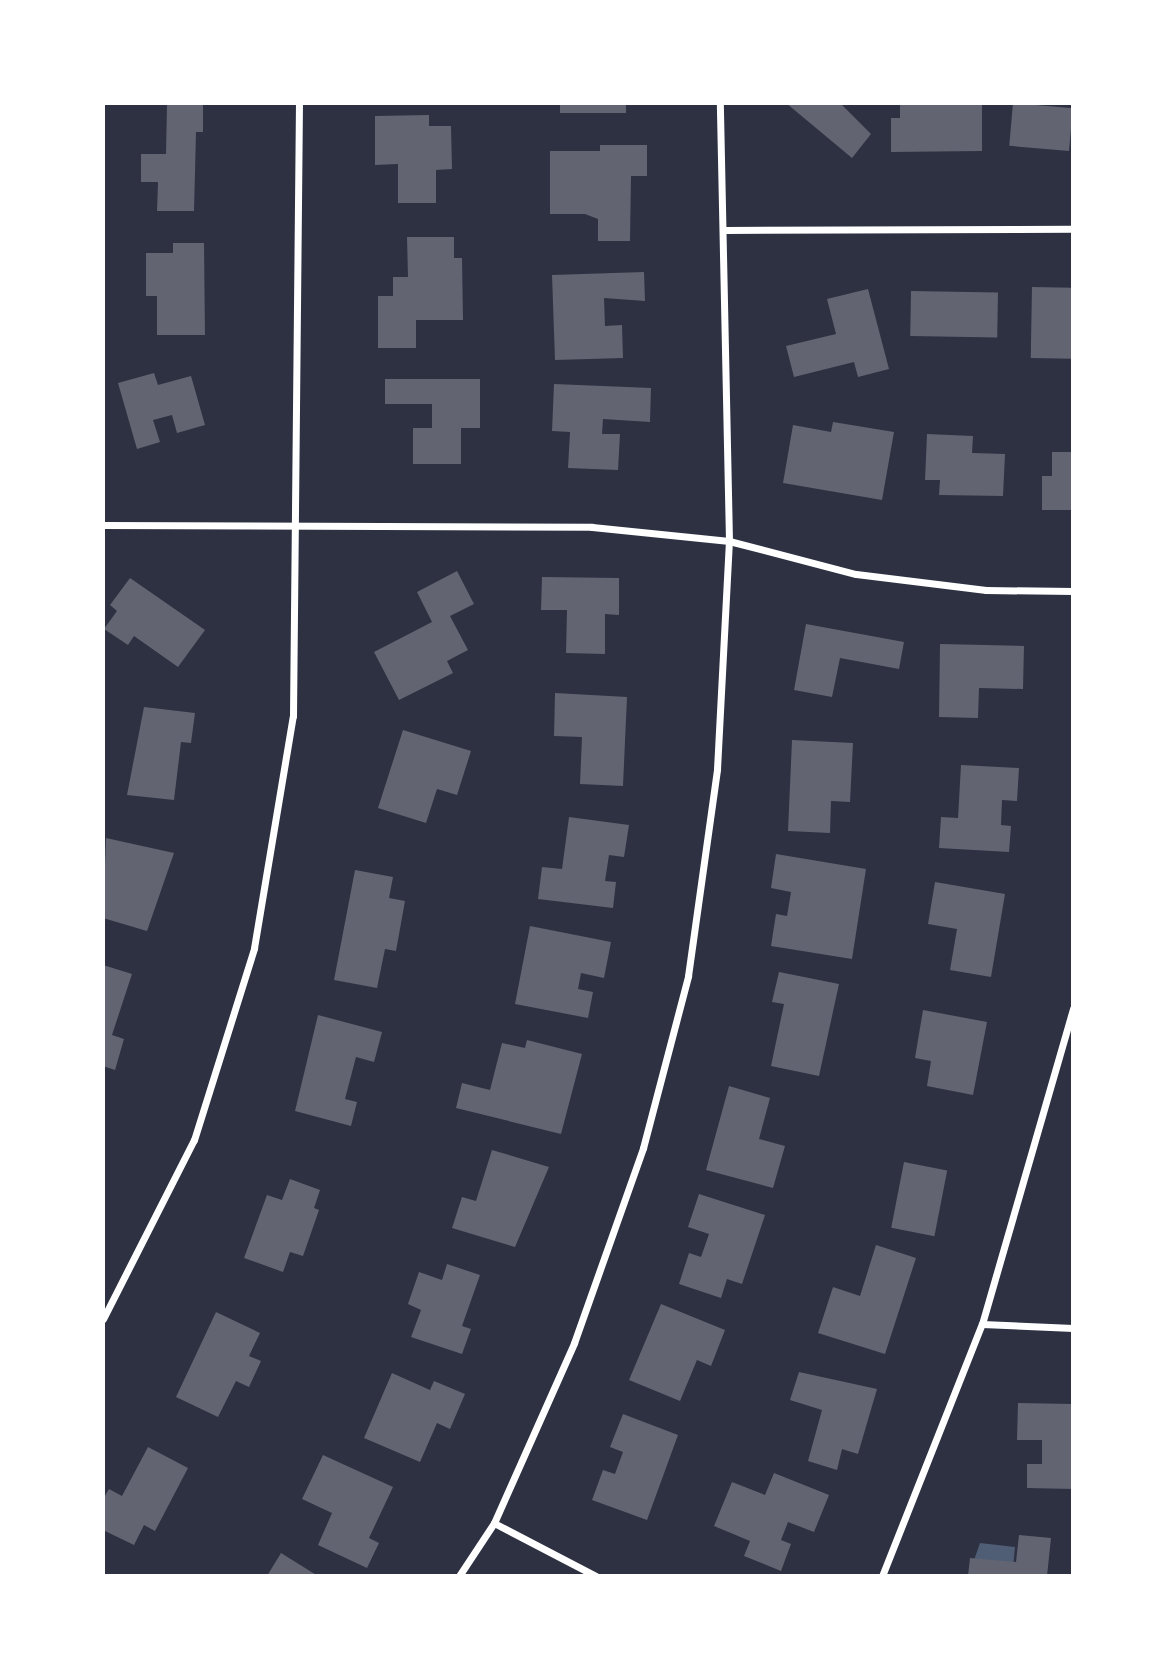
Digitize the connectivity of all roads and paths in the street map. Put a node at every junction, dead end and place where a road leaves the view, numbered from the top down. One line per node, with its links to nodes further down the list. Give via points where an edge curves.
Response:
1 (299, 103): 5 (street)
2 (720, 103): 4 (street)
3 (1073, 229): 4 (street)
4 (725, 230): 7 (street)
5 (298, 524): 6 (street); 7 (street, via 592,527); 10 (street, via 293,716 254,948 194,1140)
6 (103, 526)
7 (729, 541): 8 (street, via 856,574 986,590); 13 (street, via 717,769 688,976 643,1148 575,1343)
8 (1073, 591)
9 (1073, 1008): 11 (street)
10 (103, 1319)
11 (982, 1324): 12 (street); 16 (street)
12 (1073, 1328)
13 (494, 1522): 14 (street); 15 (street)
14 (459, 1576)
15 (597, 1576)
16 (882, 1576)

